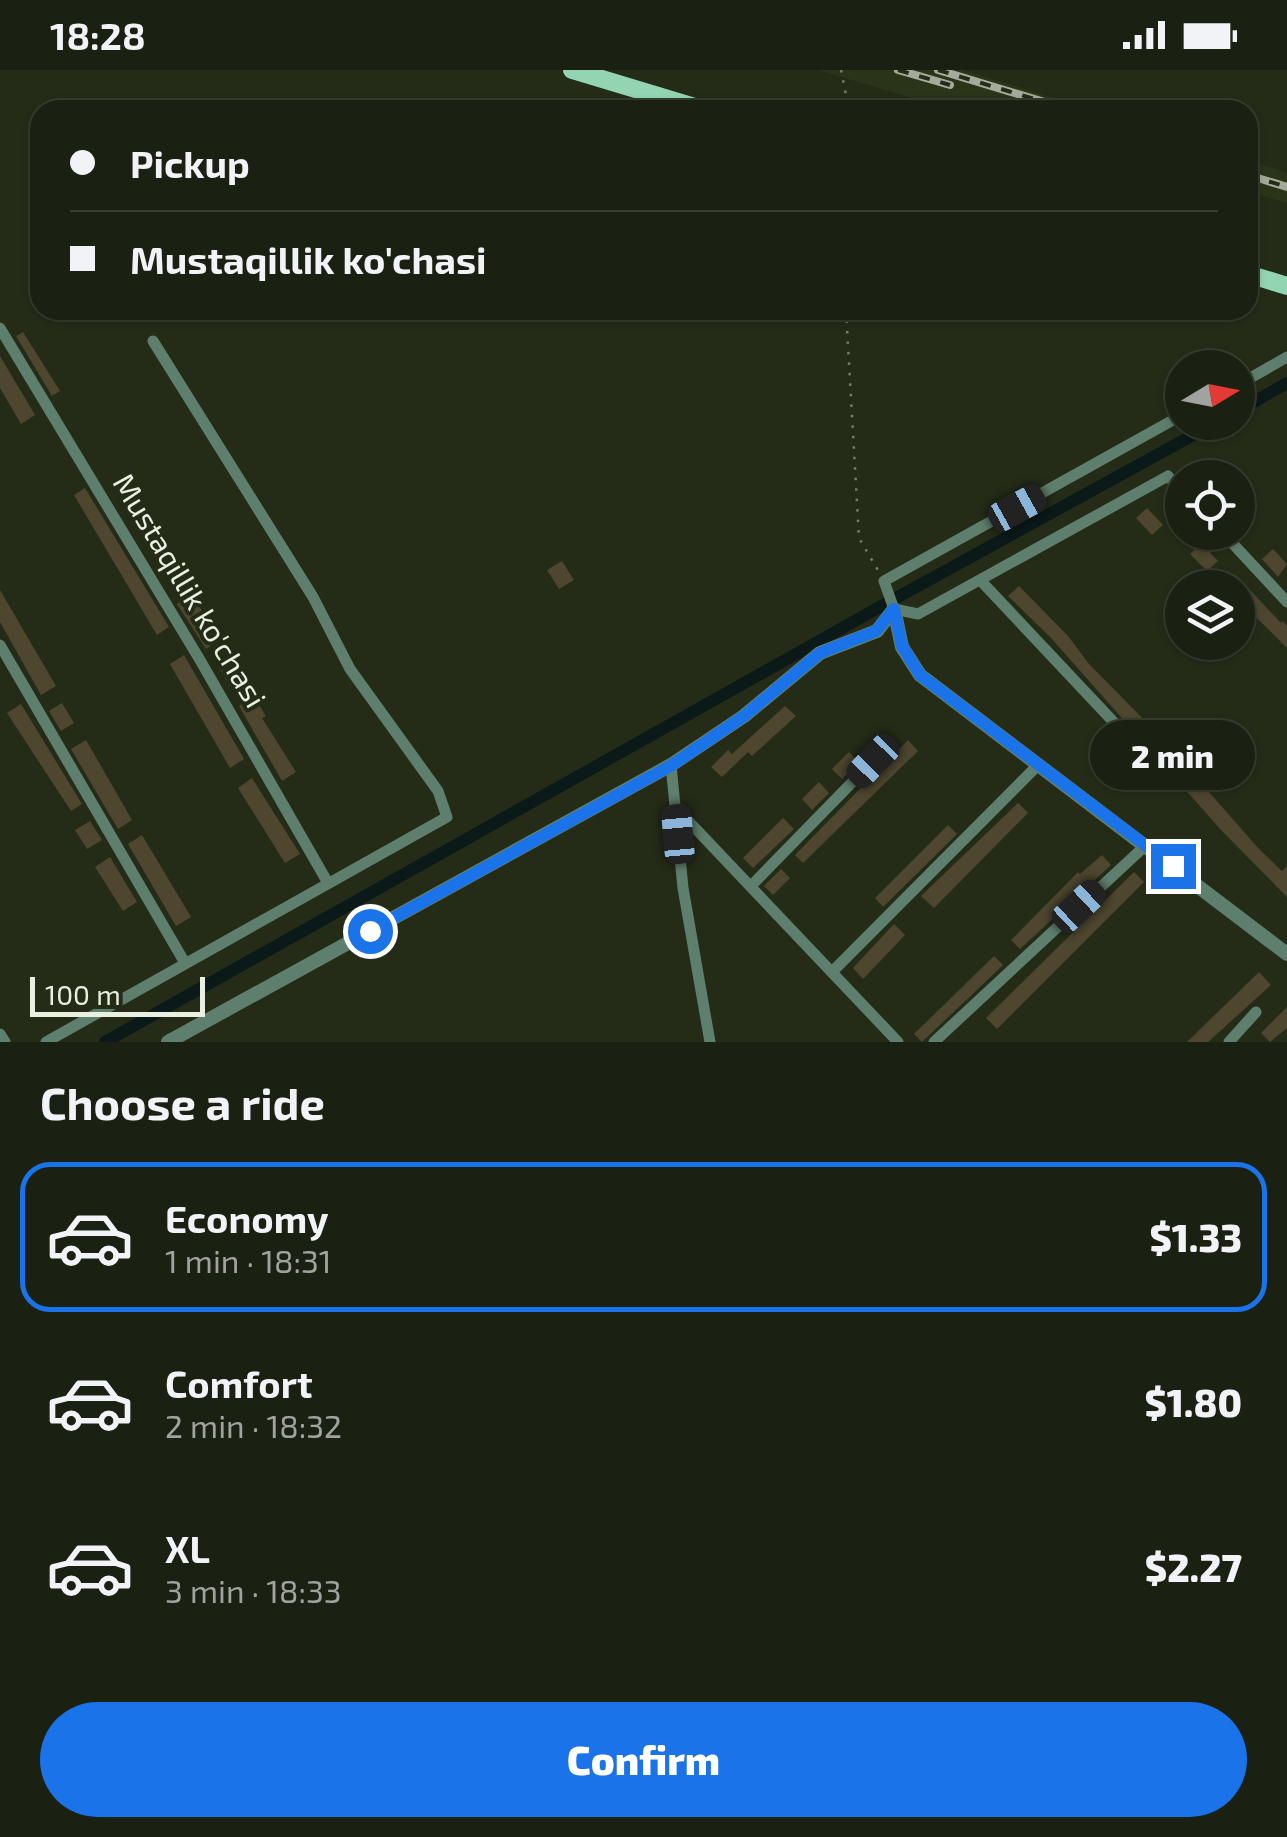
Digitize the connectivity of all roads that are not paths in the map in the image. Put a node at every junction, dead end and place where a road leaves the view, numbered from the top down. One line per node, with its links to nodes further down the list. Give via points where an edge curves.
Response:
1 (572, 70): 2 (main road)
2 (672, 100)
3 (1258, 277): 4 (main road)
4 (1287, 286)
5 (0, 328): 22 (street, Mustaqillik ko'chasi)
6 (153, 341): 22 (street, via 313,597 350,669 438,791 447,818)
7 (1287, 357): 8 (street)
8 (1255, 375)
9 (1165, 425): 14 (street, via 884,581)
10 (1165, 478): 12 (street)
11 (1239, 550): 13 (street)
12 (981, 581): 14 (street, via 918,614); 16 (street)
13 (1287, 602)
14 (894, 609): 18 (street, via 902,646 920,675); 19 (street, via 876,631 820,653)
15 (0, 645): 25 (street)
16 (1139, 749)
17 (873, 761): 23 (street)
18 (1038, 764): 21 (street); 26 (street)
19 (672, 765): 20 (street); 31 (street)
20 (676, 807): 23 (street); 32 (street)
21 (1146, 845): 24 (street); 34 (street)
22 (328, 884): 25 (street)
23 (751, 886): 26 (street)
24 (1287, 954)
25 (185, 963): 30 (street)
26 (832, 972): 33 (street)
27 (1256, 1012): 35 (street)
28 (0, 1034): 29 (street)
29 (5, 1042)
30 (46, 1042)
31 (168, 1042)
32 (710, 1042)
33 (898, 1042)
34 (934, 1042)
35 (1229, 1042)

